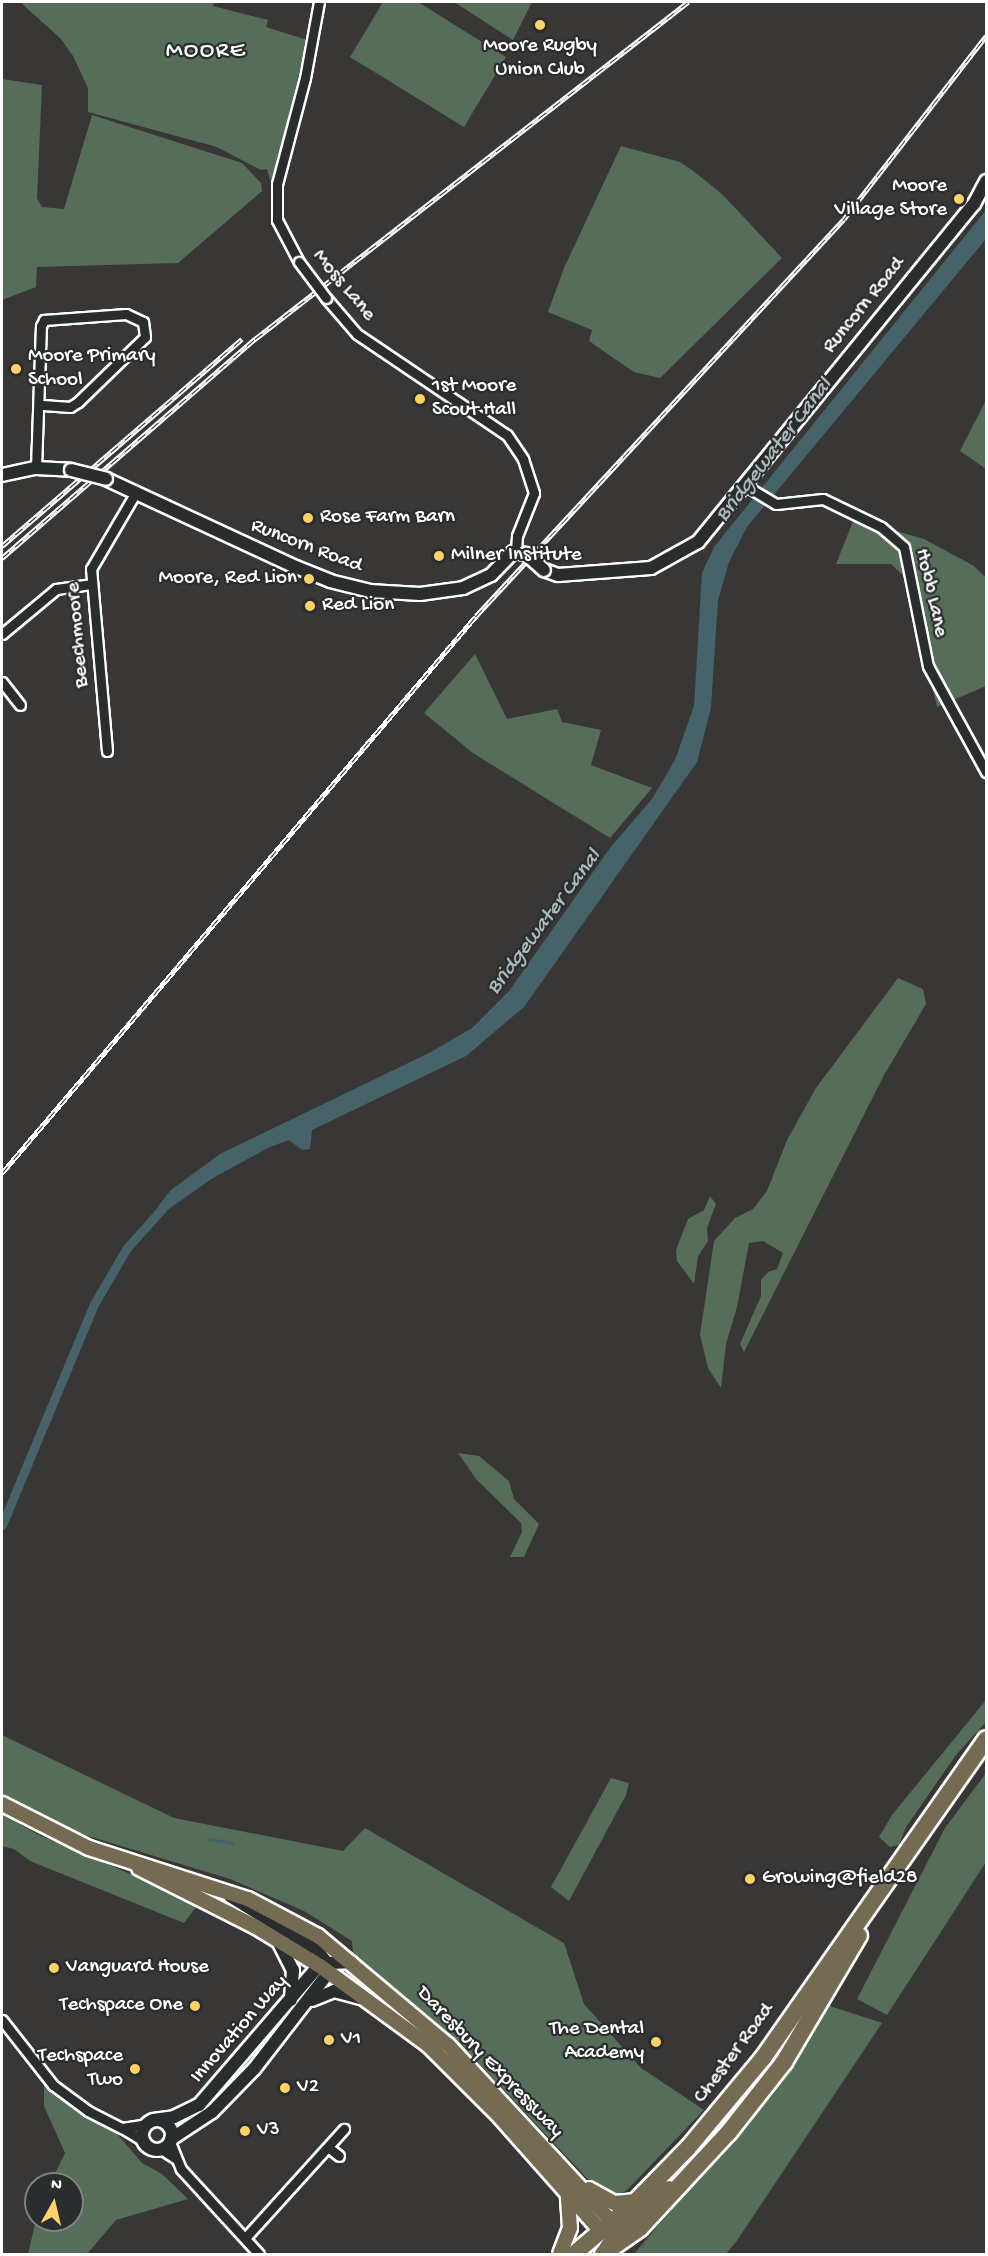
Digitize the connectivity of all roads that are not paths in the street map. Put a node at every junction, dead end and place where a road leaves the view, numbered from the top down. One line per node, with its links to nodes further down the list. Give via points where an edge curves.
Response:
1 (319, 2): 8 (street, Moss Lane, bridge, via 305,78 277,184 277,220 299,262 357,334 507,435 523,459 534,493 517,536)
2 (987, 181): 6 (street, Runcorn Road, via 974,204)
3 (39, 405): 3 (street, via 44,320 126,314 143,322 145,337 78,402 70,407); 4 (street)
4 (36, 468): 5 (street, Runcorn Road); 7 (street, Runcorn Road, bridge, via 71,470)
5 (2, 475)
6 (748, 487): 8 (street, Runcorn Road, bridge, via 698,542 651,568 558,575); 14 (street, Hobb Lane, via 768,501 784,504 823,498 881,527 904,547 928,666)
7 (136, 492): 8 (street, Runcorn Road, via 305,571 370,591 420,594 463,588 491,575); 9 (street, Beechmoore, via 98,554 91,569)
8 (521, 553)
9 (91, 584): 10 (street, via 56,589); 13 (street, Beechmoore)
10 (2, 634)
11 (2, 682): 12 (street)
12 (20, 705)
13 (107, 751)
14 (987, 772)
15 (987, 1739): 17 (highway, Chester Road)
16 (2, 1804): 18 (main road, Daresbury Expressway, via 89,1848)
17 (903, 1855): 34 (highway, Chester Road, via 784,2062 729,2132); 37 (highway, Chester Road, via 763,2058 703,2132)
18 (128, 1861): 19 (main road, Daresbury Expressway); 20 (main road, Daresbury Expressway)
19 (216, 1886): 21 (main road, Daresbury Expressway, via 296,1924); 22 (street, via 318,1951)
20 (277, 1940): 22 (main road, Daresbury Expressway); 24 (street, via 291,1960)
21 (351, 1962): 22 (street); 35 (main road, Daresbury Expressway, via 448,2044)
22 (325, 1967): 23 (main road, Daresbury Expressway); 24 (street, Innovation Way); 25 (street, Innovation Way)
23 (367, 2000): 25 (street, via 334,1991); 36 (main road, Daresbury Expressway, via 452,2068)
24 (290, 2001): 27 (street, Innovation Way, via 199,2105 174,2117)
25 (308, 2004): 31 (street, Innovation Way, via 212,2112)
26 (2, 2020): 28 (street, via 53,2085 88,2111)
27 (150, 2122): 28 (street); 30 (street); 31 (street, via 166,2123)
28 (122, 2127): 30 (street)
29 (344, 2129): 32 (street)
30 (144, 2141): 31 (street, via 151,2148)
31 (167, 2143): 39 (street, via 201,2193)
32 (328, 2147): 33 (street); 39 (street)
33 (339, 2156)
34 (685, 2176): 38 (main road, via 622,2230); 43 (highway, Chester Road, via 670,2198 640,2228)
35 (572, 2179): 37 (main road, via 609,2202); 38 (main road, Daresbury Expressway)
36 (568, 2196): 38 (main road, Daresbury Expressway); 41 (main road, via 570,2228)
37 (636, 2201): 38 (highway, Chester Road)
38 (609, 2229): 42 (highway, Chester Road); 43 (main road)
39 (246, 2237): 40 (street)
40 (259, 2254)
41 (560, 2254)
42 (573, 2254)
43 (603, 2254)

